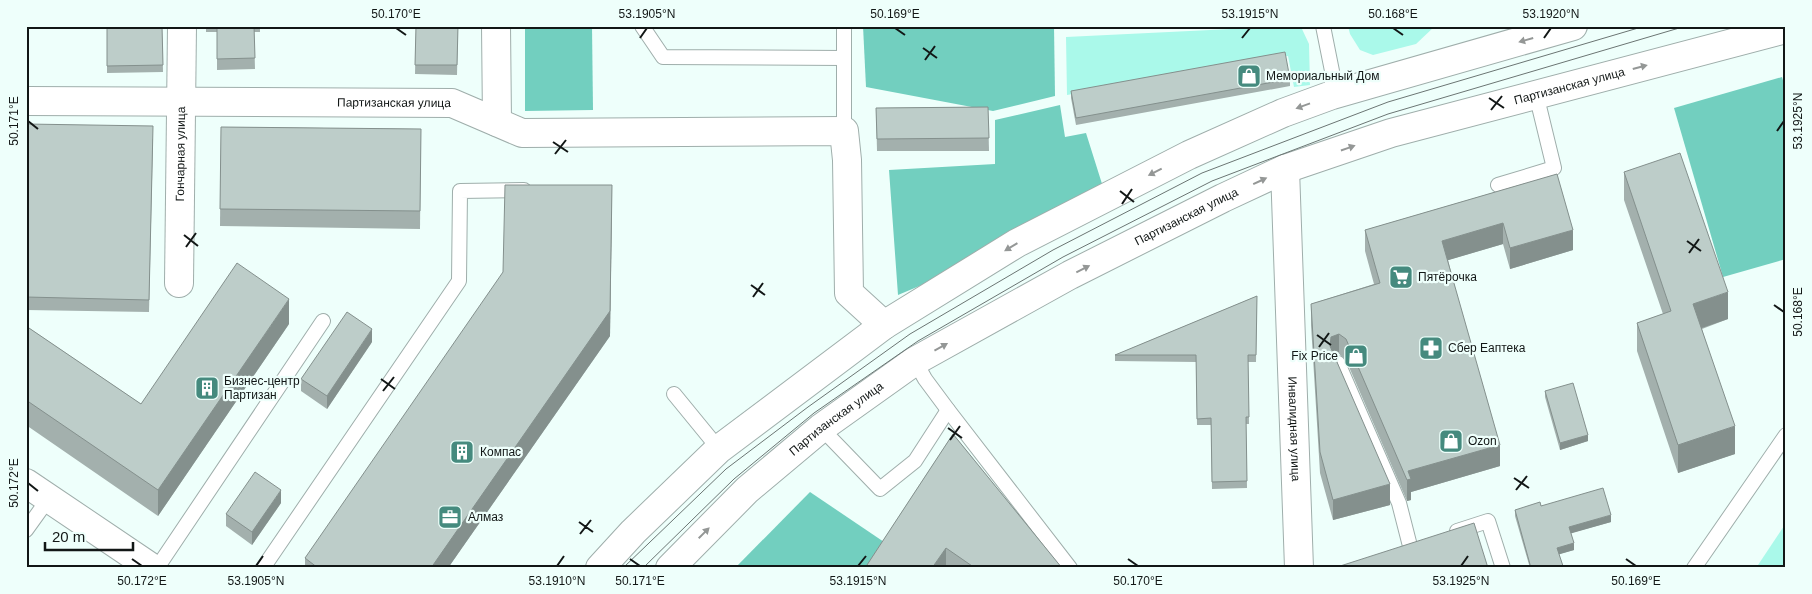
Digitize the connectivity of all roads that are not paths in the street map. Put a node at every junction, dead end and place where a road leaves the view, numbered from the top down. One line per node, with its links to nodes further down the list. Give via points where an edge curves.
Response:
1 (182, 26): 12 (street, Гончарная улица)
2 (496, 26): 13 (street)
3 (642, 26): 8 (lane, via 663,58)
4 (844, 26): 8 (lane)
5 (1323, 26): 10 (lane, via 1332,71)
6 (1573, 26): 10 (street, one-way to 10)
7 (1786, 29): 9 (street, Партизанская улица, one-way to 7)
8 (844, 58): 14 (lane)
9 (1536, 94): 15 (street, Партизанская улица, one-way to 9, via 1391,133); 16 (lane, via 1554,168)
10 (1332, 95): 20 (street, one-way to 20, via 1188,155 1017,243)
11 (26, 101): 12 (street, Партизанская улица)
12 (183, 102): 13 (street, Партизанская улица, via 452,103); 18 (street, Гончарная улица)
13 (497, 122): 14 (street, Партизанская улица, via 522,133)
14 (844, 131): 20 (street, via 849,293)
15 (1286, 169): 21 (street, Партизанская улица, one-way to 15, via 1070,275); 39 (street, Инвалидная улица)
16 (1498, 185)
17 (536, 190): 35 (lane, via 460,191 459,281)
18 (179, 283)
19 (323, 321): 34 (lane)
20 (884, 325): 27 (street)
21 (915, 361): 24 (lane); 25 (street, Партизанская улица)
22 (1338, 363): 32 (lane, via 1398,503)
23 (674, 394): 27 (lane)
24 (948, 410): 25 (lane, via 915,461 880,489); 38 (lane)
25 (821, 428): 37 (street, Партизанская улица, one-way to 25, via 747,490)
26 (1786, 435): 41 (lane)
27 (719, 449): 36 (street, via 632,532)
28 (26, 483): 29 (street)
29 (49, 498): 30 (lane); 33 (street)
30 (26, 530)
31 (1445, 535): 40 (lane, via 1488,521)
32 (1410, 546)
33 (152, 568)
34 (157, 568)
35 (263, 568)
36 (600, 568)
37 (670, 568)
38 (1070, 568)
39 (1299, 568)
40 (1503, 568)
41 (1694, 568)

